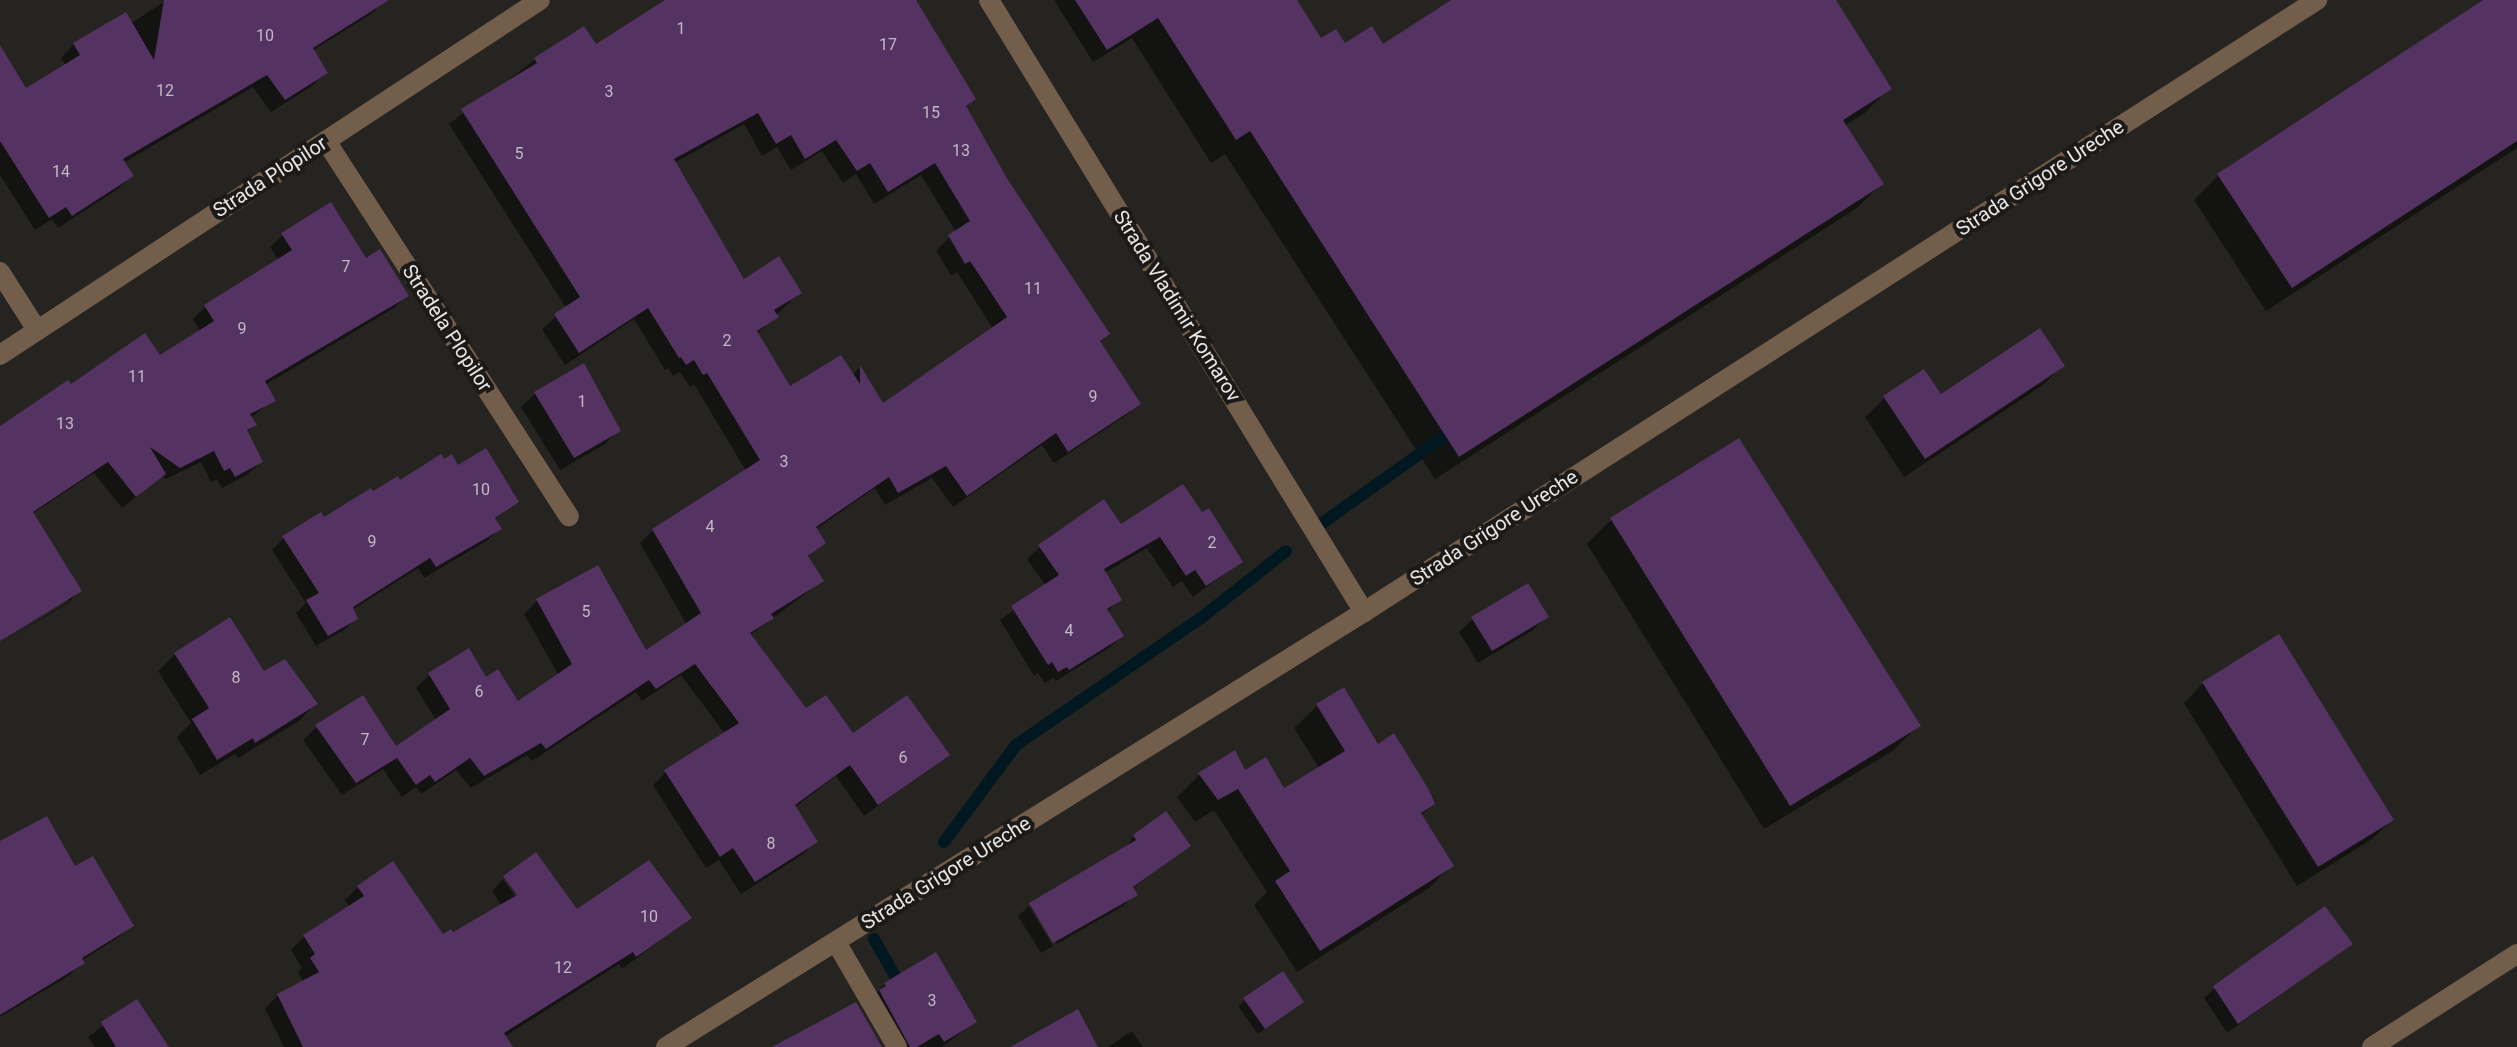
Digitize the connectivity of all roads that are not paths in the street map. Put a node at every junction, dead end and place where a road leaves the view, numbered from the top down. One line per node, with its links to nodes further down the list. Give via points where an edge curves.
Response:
1 (540, 0): 4 (street, Strada Plopilor)
2 (989, 0): 9 (street, Strada Vladimir Komarov)
3 (2317, 0): 9 (street, Strada Grigore Ureche)
4 (326, 141): 6 (street, Strada Plopilor); 8 (street, Stradela Plopilor)
5 (0, 272): 6 (street)
6 (37, 330): 7 (street, Strada Plopilor)
7 (0, 355)
8 (569, 516)
9 (1364, 612): 10 (street, Strada Grigore Ureche)
10 (836, 942): 12 (street, Strada Grigore Ureche); 13 (street)
11 (2517, 954): 14 (street)
12 (666, 1047)
13 (897, 1047)
14 (2372, 1047)

